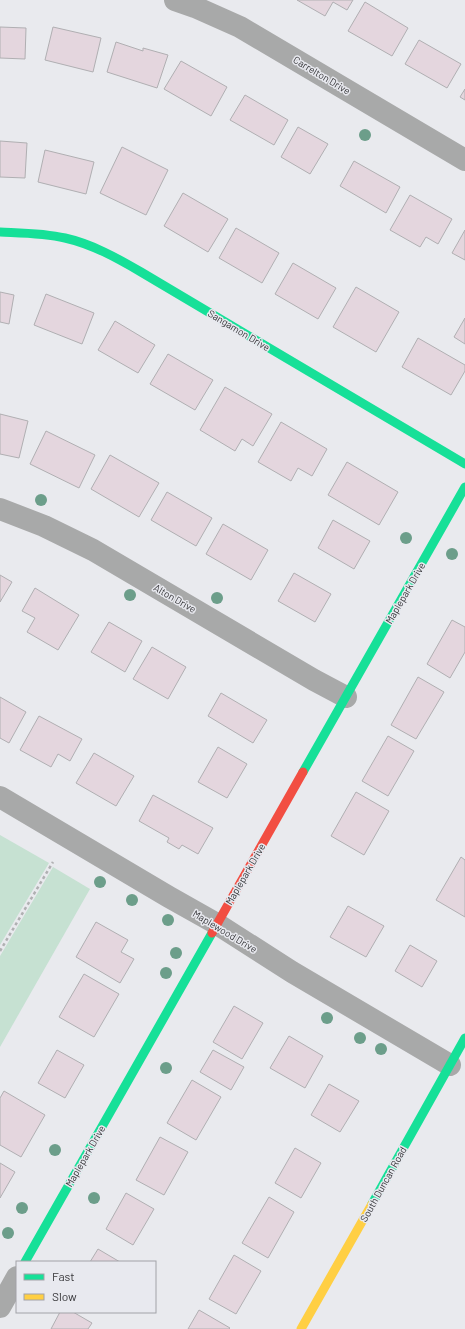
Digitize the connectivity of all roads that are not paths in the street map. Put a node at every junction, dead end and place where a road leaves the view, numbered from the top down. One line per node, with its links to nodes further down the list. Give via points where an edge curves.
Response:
1 (175, 0): 2 (street, Carrelton Drive, via 240,27)
2 (465, 160)
3 (0, 232): 4 (street, Sangamon Drive, via 46,235 74,240 101,250)
4 (465, 464)
5 (465, 487): 7 (street, Maplepark Drive)
6 (0, 509): 7 (street, Alton Drive, via 44,526 93,550)
7 (346, 697): 9 (street, Maplepark Drive)
8 (0, 798): 9 (street, Maplewood Drive)
9 (217, 924): 11 (street, Maplewood Drive, via 292,972); 12 (street, Maplepark Drive)
10 (465, 1038): 11 (street, South Duncan Road)
11 (450, 1065): 15 (street, South Duncan Road)
12 (26, 1261)
13 (16, 1279): 14 (street)
14 (0, 1307)
15 (301, 1329)

